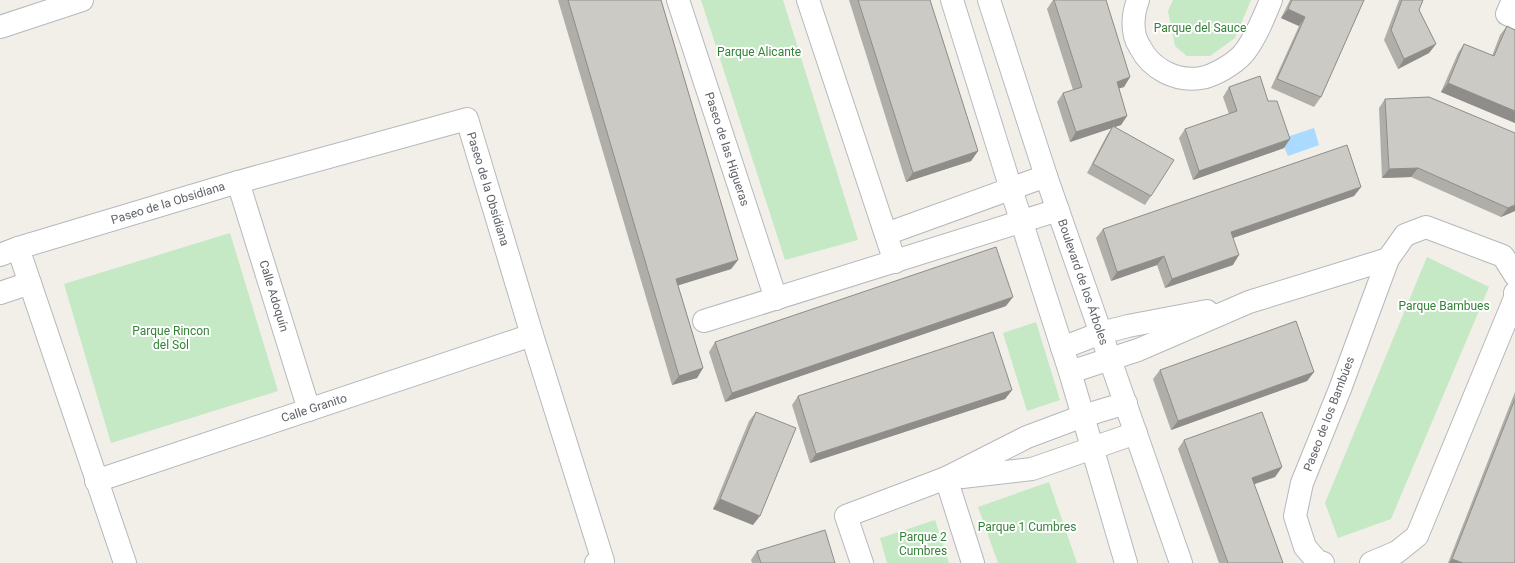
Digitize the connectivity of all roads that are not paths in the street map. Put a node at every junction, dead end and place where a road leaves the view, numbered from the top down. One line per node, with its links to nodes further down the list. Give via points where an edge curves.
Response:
1 (82, 0): 10 (street)
2 (678, 0): 24 (street, Paseo de las Higueras)
3 (808, 0): 16 (street)
4 (952, 0): 13 (street)
5 (989, 0): 11 (street, Boulevard de los Árboles)
6 (1138, 0): 7 (street, via 1134,12 1135,37 1145,57 1161,71 1178,78 1201,78 1224,69 1243,54)
7 (1271, 0)
8 (1513, 0): 9 (street, via 1507,14)
9 (1515, 18)
10 (0, 27)
11 (1046, 176): 13 (street); 14 (street, Boulevard de los Árboles)
12 (238, 182): 17 (street, Paseo de la Obsidiana); 28 (street, Paseo de la Obsidiana, via 467,119); 33 (street, Calle Adoquín)
13 (1011, 189): 15 (street); 16 (street)
14 (1058, 210): 15 (street); 27 (street, Boulevard de los Árboles)
15 (1021, 222): 19 (street); 29 (street)
16 (886, 234): 19 (street)
17 (9, 252): 21 (street, Paseo de la Obsidiana)
18 (1388, 259): 20 (street, Paseo de los Bambúes, via 1406,235 1426,227 1503,256); 25 (street); 45 (street, Paseo de los Bambúes, via 1301,490 1295,516 1305,547 1317,561)
19 (895, 262): 24 (street)
20 (1515, 275)
21 (30, 283): 22 (street); 38 (street, Paseo de la Obsidiana)
22 (0, 293)
23 (1515, 293): 46 (street, via 1417,536 1397,552)
24 (776, 299): 26 (street)
25 (1249, 302): 27 (street, via 1128,326); 30 (street, via 1138,350)
26 (704, 321)
27 (1101, 334): 29 (street); 30 (street, Boulevard de los Árboles)
28 (532, 335): 33 (street, Calle Granito); 40 (street, Paseo de la Obsidiana, via 603,561)
29 (1062, 348): 31 (street)
30 (1110, 359): 31 (street); 32 (street, Boulevard de los Árboles)
31 (1070, 372): 34 (street)
32 (1126, 403): 34 (street); 35 (street, Boulevard de los Árboles)
33 (309, 410): 38 (street, Calle Granito)
34 (1083, 416): 36 (street); 37 (street, via 1027,437)
35 (1136, 433): 36 (street); 44 (street, Boulevard de los Árboles)
36 (1093, 448): 37 (street, via 1032,469); 43 (street)
37 (946, 478): 41 (street, via 846,516); 42 (street)
38 (96, 481): 39 (street, Paseo de la Obsidiana)
39 (125, 563)
40 (596, 563)
41 (862, 563)
42 (973, 563)
43 (1126, 563)
44 (1181, 563)
45 (1323, 563)
46 (1371, 563)

